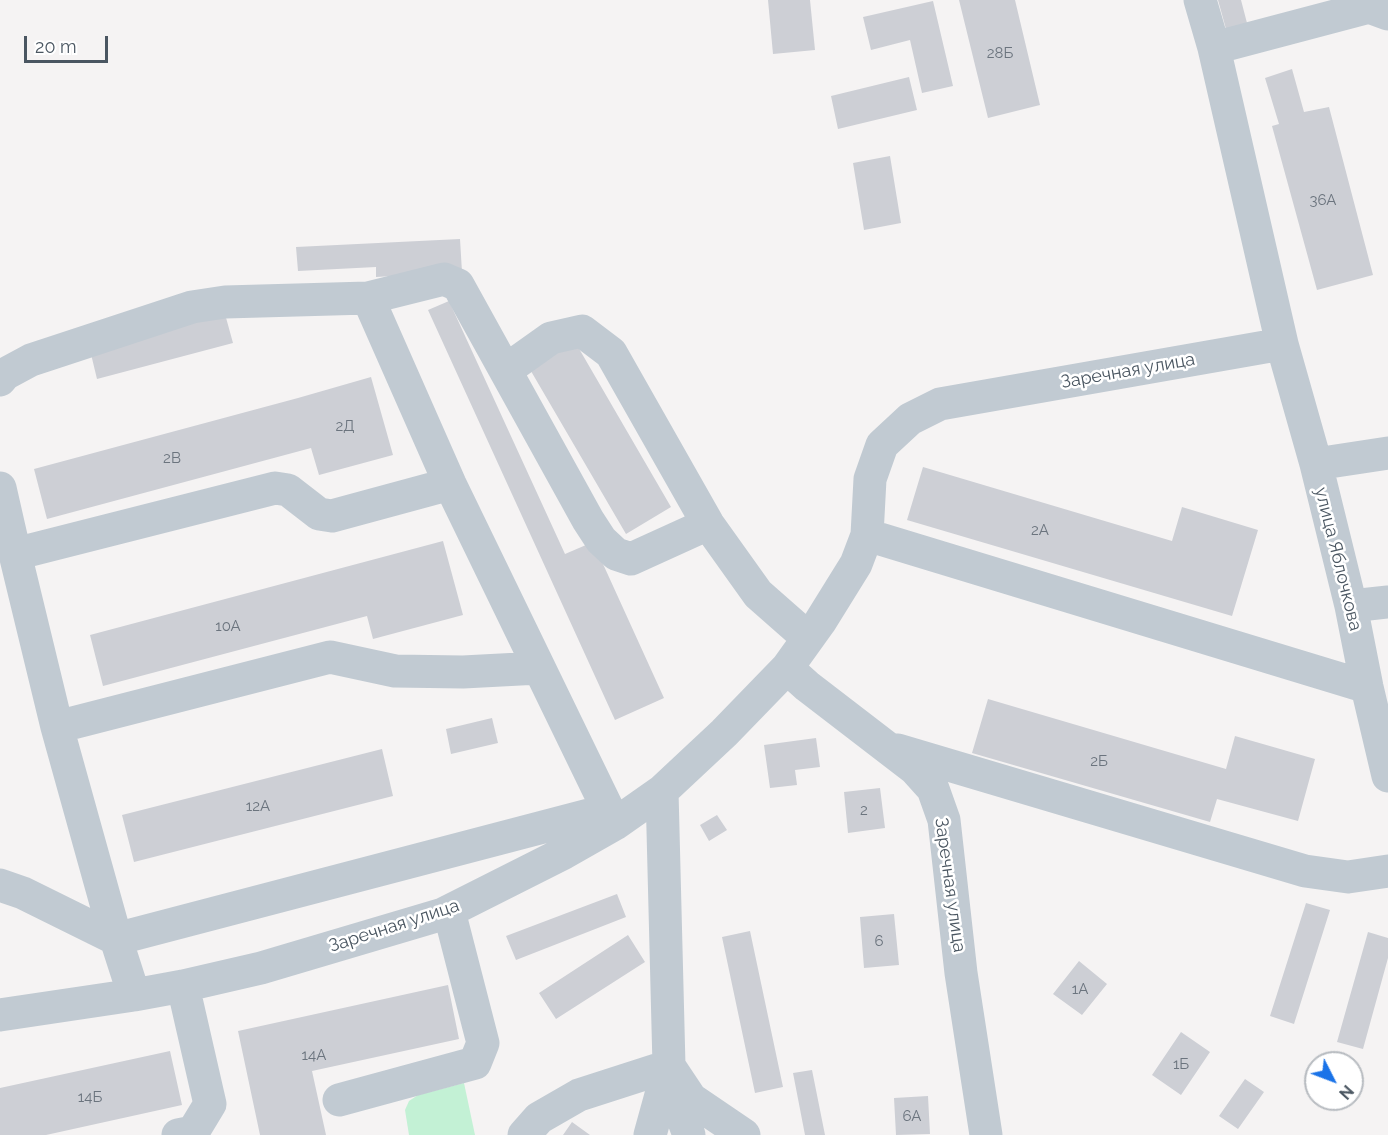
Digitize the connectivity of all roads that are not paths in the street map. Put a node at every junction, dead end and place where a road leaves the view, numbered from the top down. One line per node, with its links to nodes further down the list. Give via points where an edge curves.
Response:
1 (1200, 0): 3 (street)
2 (1388, 14): 3 (street, via 1370,7)
3 (1214, 48): 5 (street)
4 (368, 298): 6 (street, via 444,279 458,285); 7 (street, via 225,302 192,307 31,360); 10 (street)
5 (1282, 344): 9 (street, улица Яблочкова); 13 (street, Заречная улица, via 940,405 910,419 882,444 870,479)
6 (506, 370): 12 (street, via 588,520 616,554 631,559); 12 (street, via 551,338 582,331 612,353)
7 (0, 380)
8 (1388, 453): 9 (street)
9 (1316, 464): 16 (street, улица Яблочкова)
10 (450, 484): 14 (street, via 332,516 319,514 288,490 275,488); 18 (street)
11 (0, 488): 14 (street)
12 (708, 524): 17 (street, via 758,594)
13 (867, 535): 17 (street, Заречная улица, via 856,564); 20 (street)
14 (15, 554): 21 (street)
15 (1388, 602): 16 (street)
16 (1351, 606): 20 (street, улица Яблочкова)
17 (808, 638): 19 (street, Заречная улица)
18 (539, 668): 21 (street, via 395,671 330,657); 25 (street)
19 (787, 668): 22 (street, Заречная улица); 24 (street, Заречная улица)
20 (1367, 687): 23 (street, улица Яблочкова)
21 (57, 727): 29 (street)
22 (888, 747): 26 (street, via 1305,871 1348,878); 40 (street, Заречная улица, via 933,789 944,820 961,973)
23 (1388, 776)
24 (662, 792): 25 (street, Заречная улица); 33 (street)
25 (611, 817): 28 (street, Заречная улица, via 564,853); 29 (street)
26 (1388, 871)
27 (0, 884): 29 (street)
28 (448, 911): 30 (street, Заречная улица, via 261,968); 34 (street, via 483,1043 475,1063)
29 (116, 939): 31 (street)
30 (183, 986): 31 (street, Заречная улица); 35 (street, via 210,1104 193,1132)
31 (134, 995): 32 (street, Заречная улица)
32 (0, 1015)
33 (669, 1066): 36 (street, via 579,1095 539,1118); 37 (street); 38 (street); 39 (street, via 691,1099)
34 (339, 1100)
35 (178, 1135)
36 (524, 1135)
37 (650, 1135)
38 (689, 1135)
39 (744, 1135)
40 (986, 1135)

